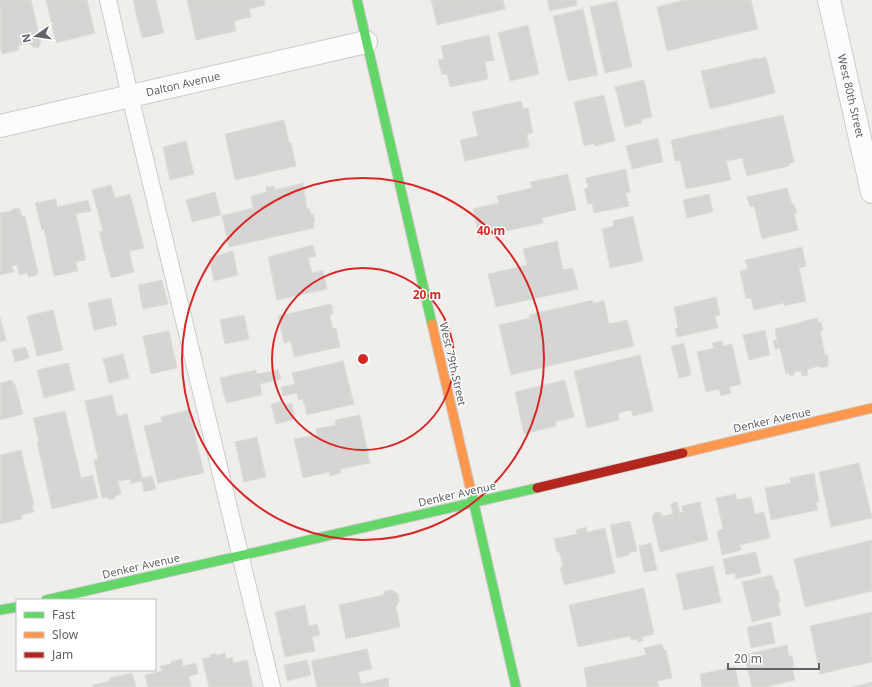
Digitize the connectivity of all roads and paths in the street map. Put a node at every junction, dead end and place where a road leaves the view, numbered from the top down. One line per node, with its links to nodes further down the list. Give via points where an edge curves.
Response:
1 (108, 0): 5 (lane)
2 (356, 0): 4 (street, West 79th Street)
3 (829, 0): 7 (street, West 80th Street)
4 (366, 42): 5 (street, Dalton Avenue); 9 (street, West 79th Street)
5 (130, 96): 6 (street, Dalton Avenue); 10 (lane)
6 (0, 126)
7 (872, 192)
8 (872, 408): 9 (street, Denker Avenue)
9 (473, 503): 10 (street, Denker Avenue); 15 (street, West 79th Street)
10 (242, 556): 11 (street, Denker Avenue); 14 (lane)
11 (50, 599)
12 (16, 606): 13 (street)
13 (0, 610)
14 (272, 687)
15 (516, 687)

